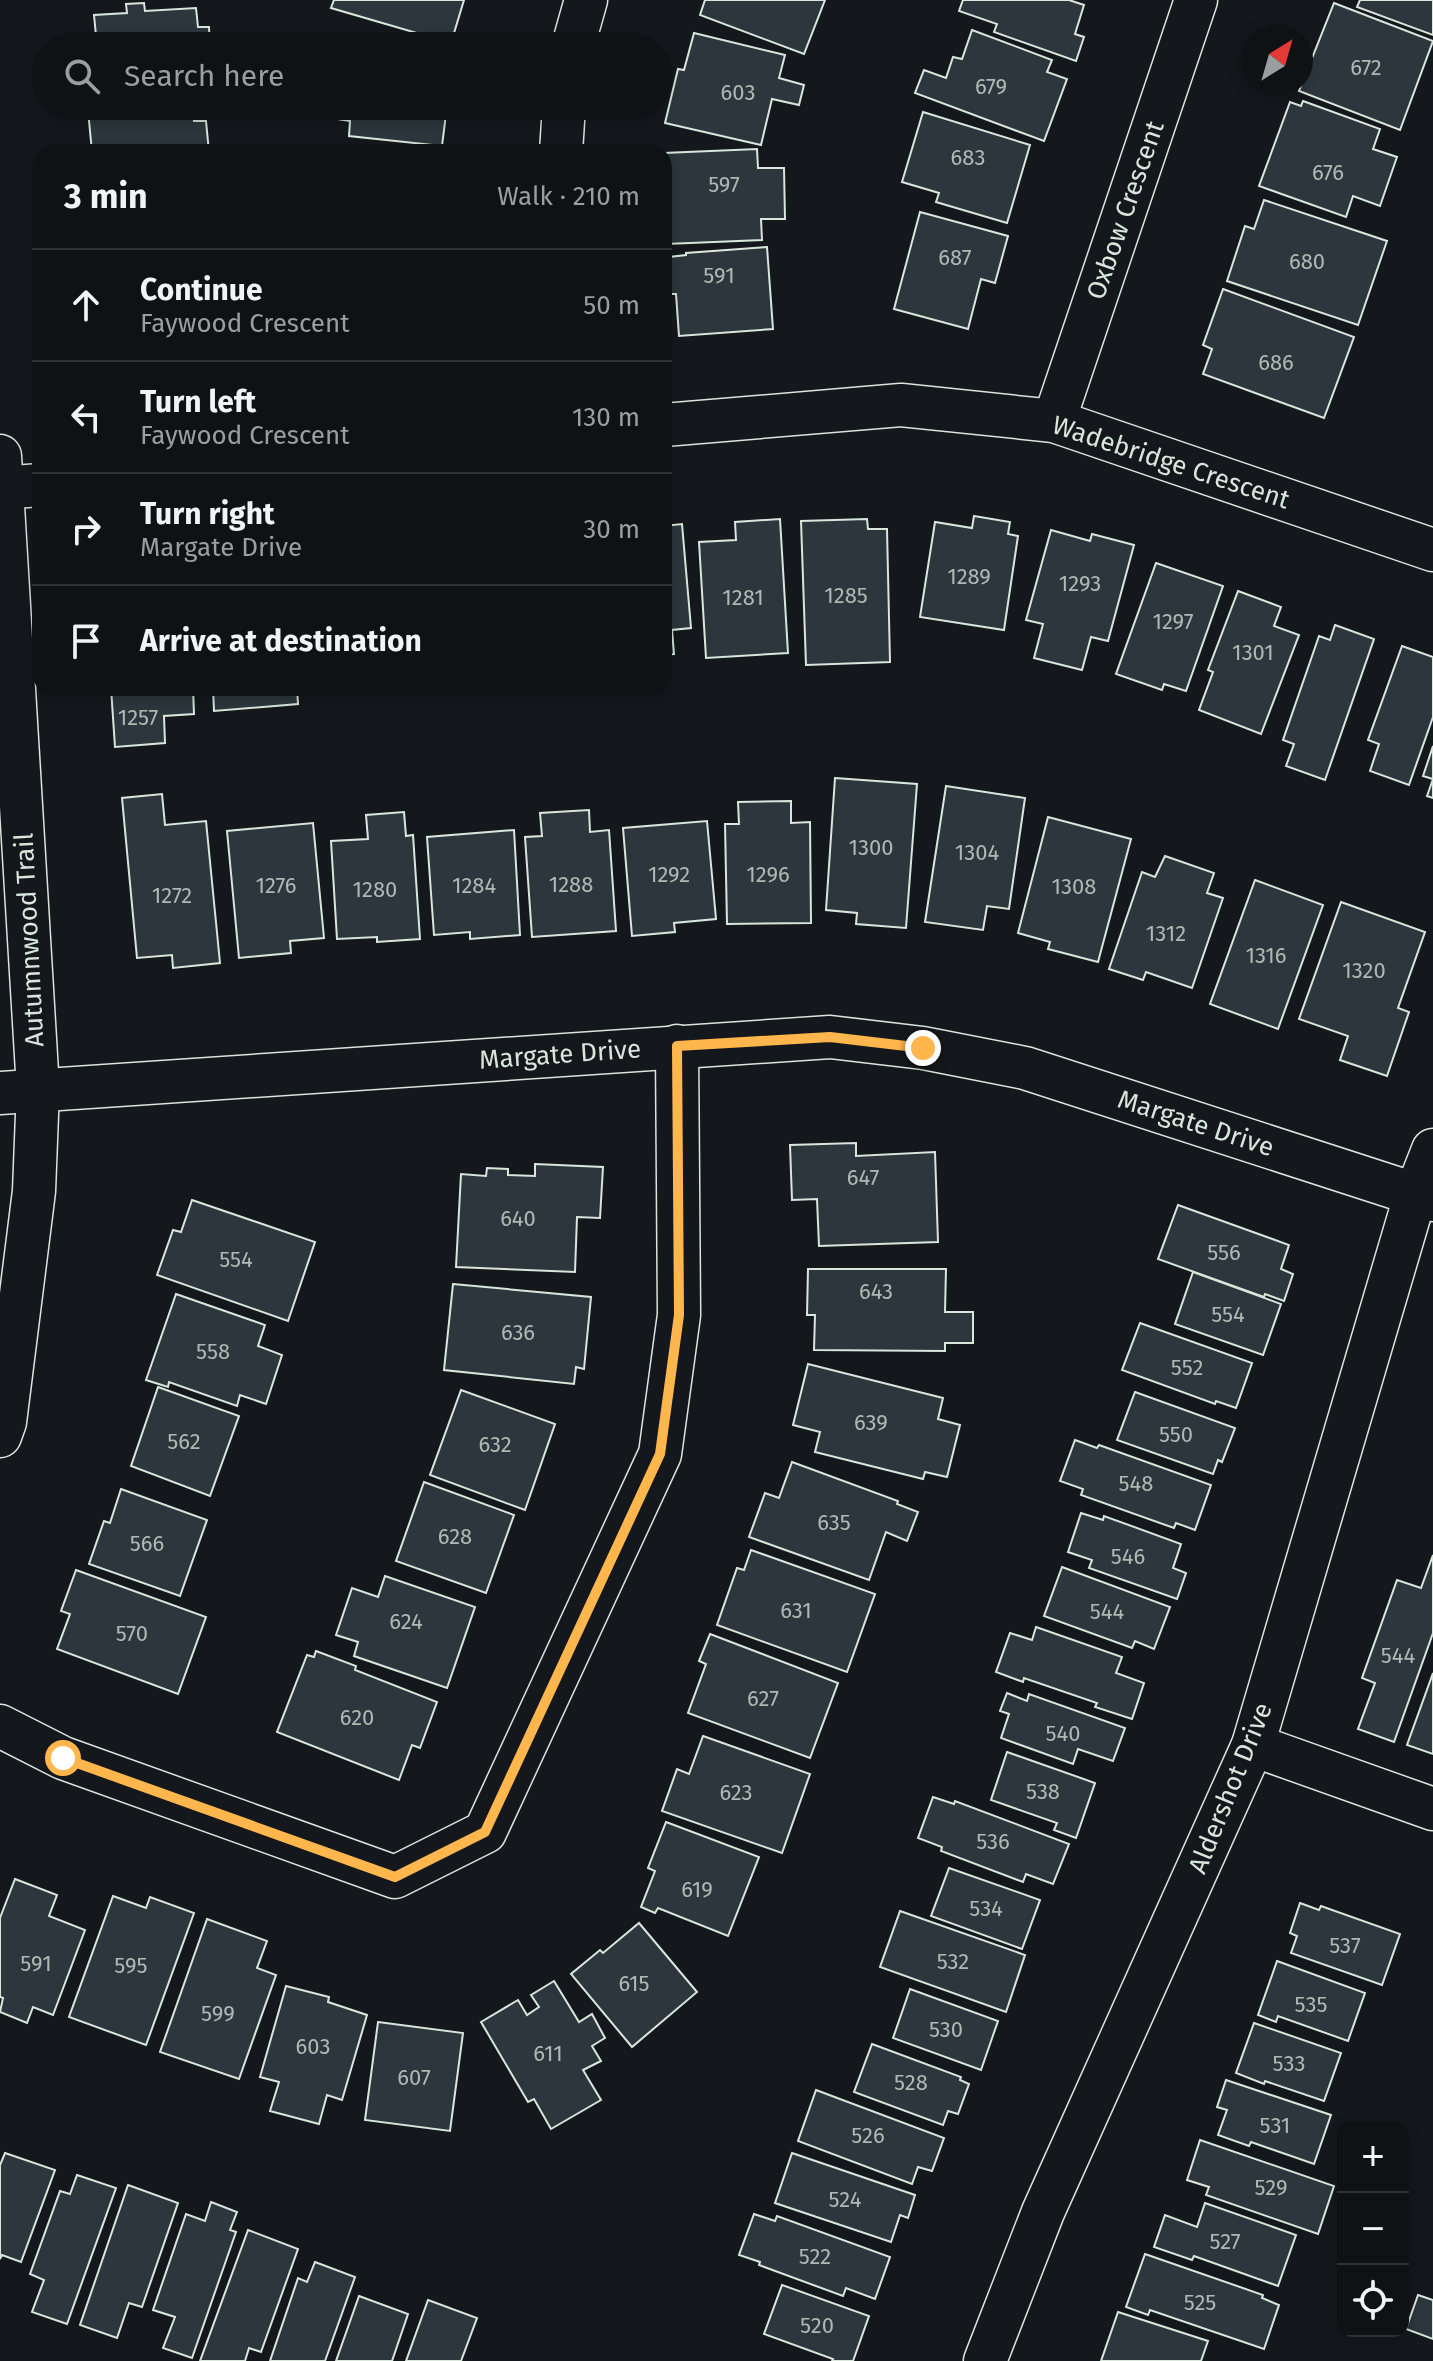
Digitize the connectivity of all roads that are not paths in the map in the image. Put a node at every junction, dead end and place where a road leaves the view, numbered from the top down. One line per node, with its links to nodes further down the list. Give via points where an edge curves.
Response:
1 (586, 0): 3 (street)
2 (1196, 0): 6 (street, Oxbow Crescent)
3 (577, 32)
4 (563, 120): 5 (street)
5 (562, 144)
6 (1054, 421): 7 (street, Wadebridge Crescent, via 901,405); 9 (street, Wadebridge Crescent)
7 (672, 424)
8 (11, 479): 11 (street, Autumnwood Trail)
9 (1433, 550)
10 (677, 1046): 11 (street, Margate Drive); 13 (street, Margate Drive, via 830,1037 1025,1068); 15 (street, via 679,1315 660,1454 485,1832 395,1877 63,1758)
11 (19, 1091): 14 (street, Autumnwood Trail, via 34,1191)
12 (1433, 1150): 13 (street, Aldershot Drive)
13 (1425, 1196): 16 (street, Aldershot Drive)
14 (0, 1436)
15 (0, 1726)
16 (1253, 1745): 17 (street); 18 (street, Aldershot Drive, via 1043,2212)
17 (1433, 1809)
18 (985, 2361)

